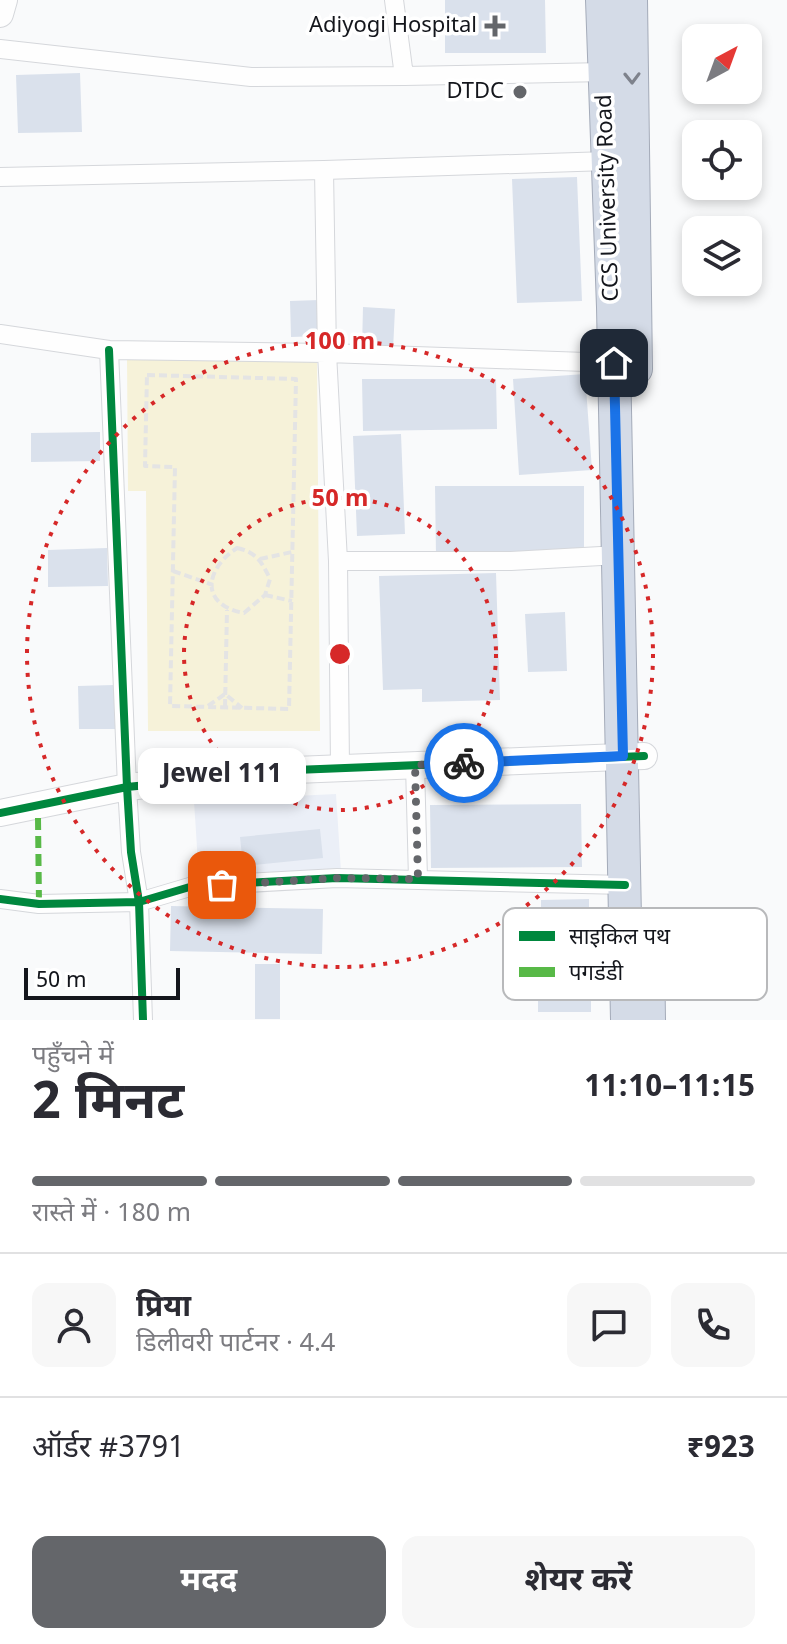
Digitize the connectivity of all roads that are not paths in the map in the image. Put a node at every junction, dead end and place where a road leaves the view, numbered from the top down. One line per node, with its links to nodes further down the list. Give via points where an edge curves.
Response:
1 (4, 0): 5 (street)
2 (394, 0): 8 (street)
3 (602, 0): 7 (highway, CCS University Road)
4 (631, 0): 18 (highway, CCS University Road, one-way to 18)
5 (0, 14)
6 (0, 49): 8 (street, via 251,77)
7 (605, 72): 8 (street); 9 (highway, CCS University Road)
8 (404, 76)
9 (608, 161): 10 (street); 15 (highway, CCS University Road)
10 (324, 170): 11 (street); 14 (street)
11 (0, 177)
12 (0, 334): 13 (street)
13 (109, 350): 14 (street); 21 (street)
14 (327, 353): 15 (street); 17 (street)
15 (614, 363): 16 (highway, CCS University Road)
16 (619, 555): 17 (street); 18 (highway, CCS University Road)
17 (338, 561): 20 (street)
18 (634, 756): 19 (street); 24 (highway, CCS University Road); 28 (highway, CCS University Road)
19 (415, 765): 20 (street); 23 (street)
20 (340, 768): 21 (street)
21 (127, 787): 22 (street); 26 (street)
22 (0, 813)
23 (418, 879): 24 (street); 26 (street, via 193,886)
24 (625, 885): 27 (highway, CCS University Road)
25 (0, 899): 26 (street, via 39,904)
26 (139, 902): 31 (street)
27 (625, 908)
28 (643, 908)
29 (627, 1000): 32 (highway, CCS University Road)
30 (648, 1000): 33 (highway, CCS University Road)
31 (143, 1020)
32 (627, 1020)
33 (649, 1020)

